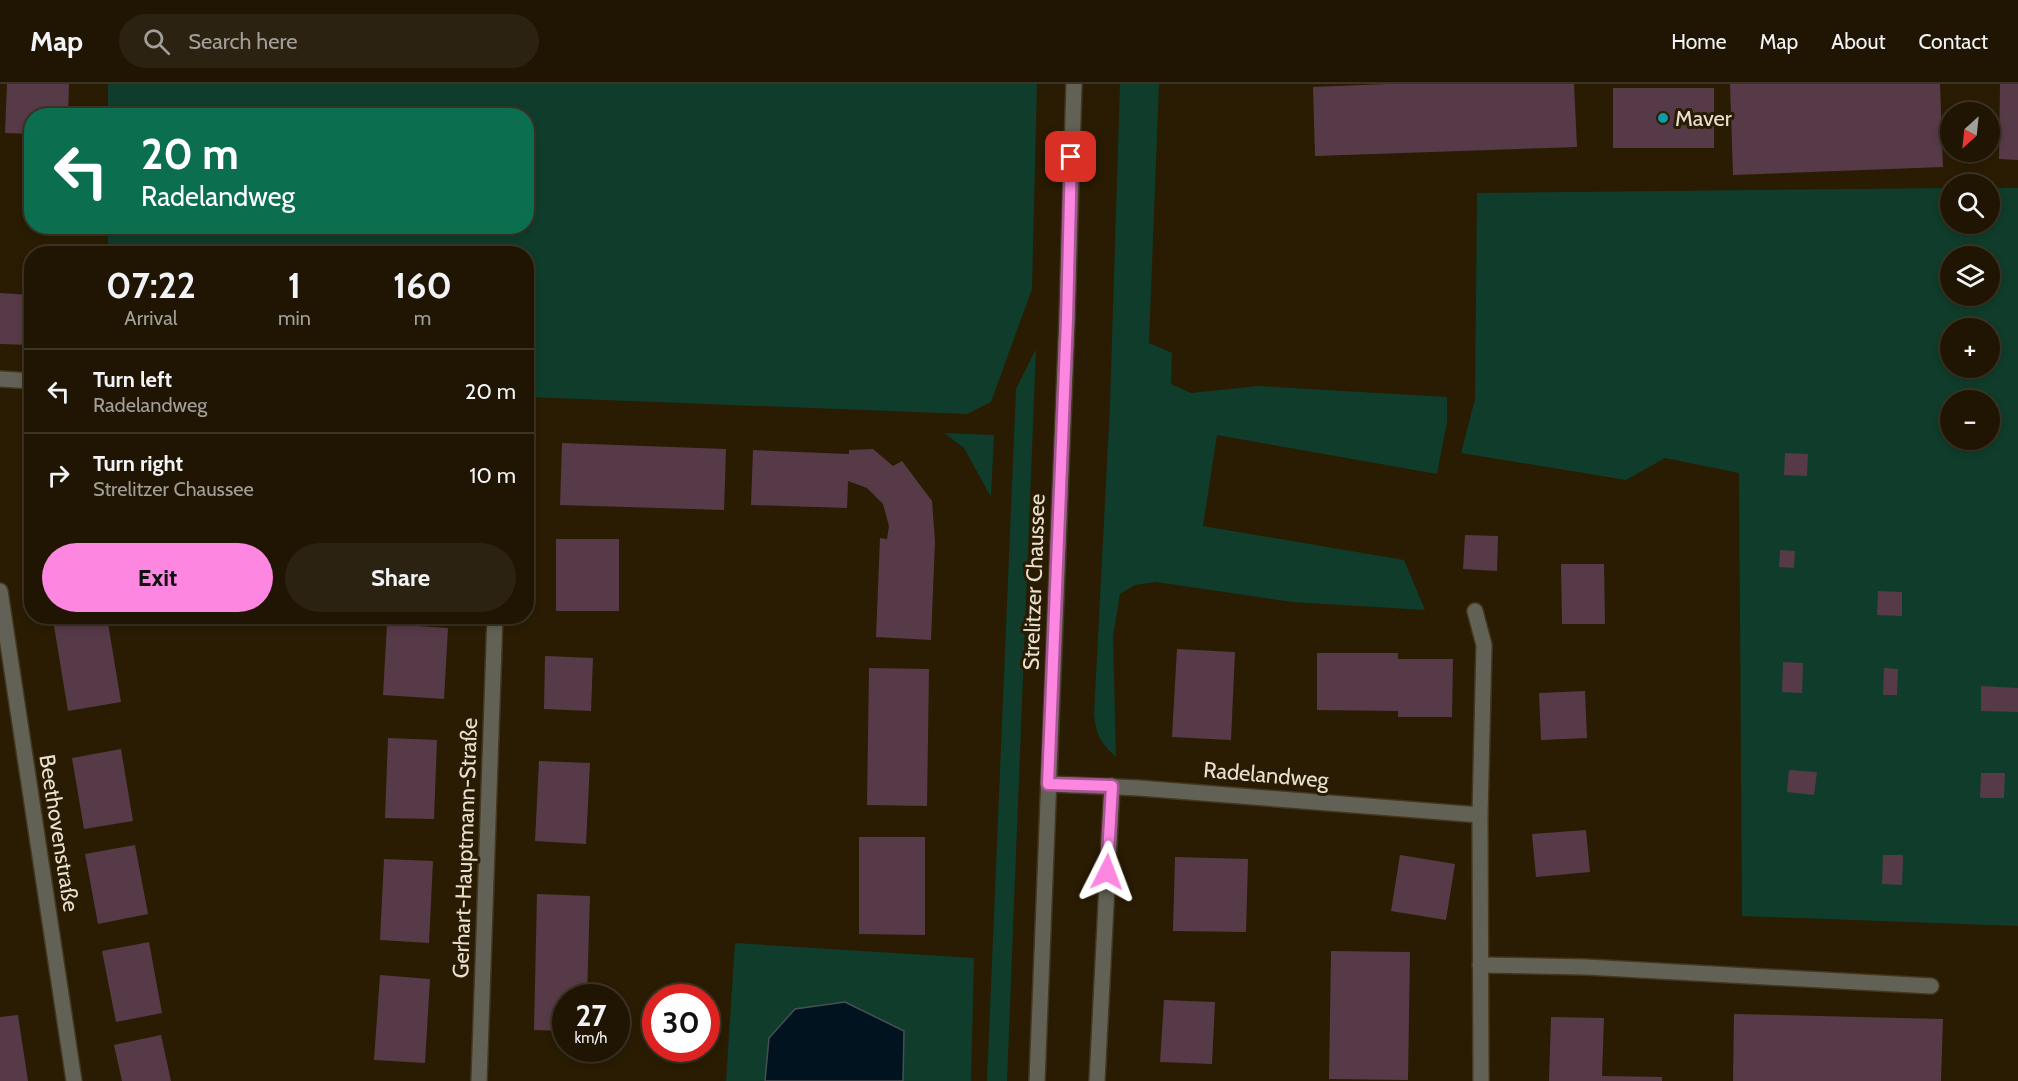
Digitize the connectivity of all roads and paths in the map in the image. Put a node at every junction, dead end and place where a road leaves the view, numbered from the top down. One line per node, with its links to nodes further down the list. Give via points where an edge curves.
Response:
1 (1074, 84): 7 (street, Strelitzer Chaussee)
2 (0, 380): 3 (street)
3 (24, 381)
4 (0, 591): 12 (street, Beethovenstraße)
5 (1474, 611): 9 (street, via 1484,645)
6 (495, 624): 13 (street, Gerhart-Hauptmann-Straße)
7 (1048, 784): 8 (street, Radelandweg); 14 (street, Strelitzer Chaussee)
8 (1112, 786): 9 (street, Radelandweg); 15 (street)
9 (1480, 815): 10 (street)
10 (1480, 965): 11 (street); 16 (street)
11 (1931, 986)
12 (74, 1081)
13 (479, 1081)
14 (1037, 1081)
15 (1096, 1081)
16 (1481, 1081)

